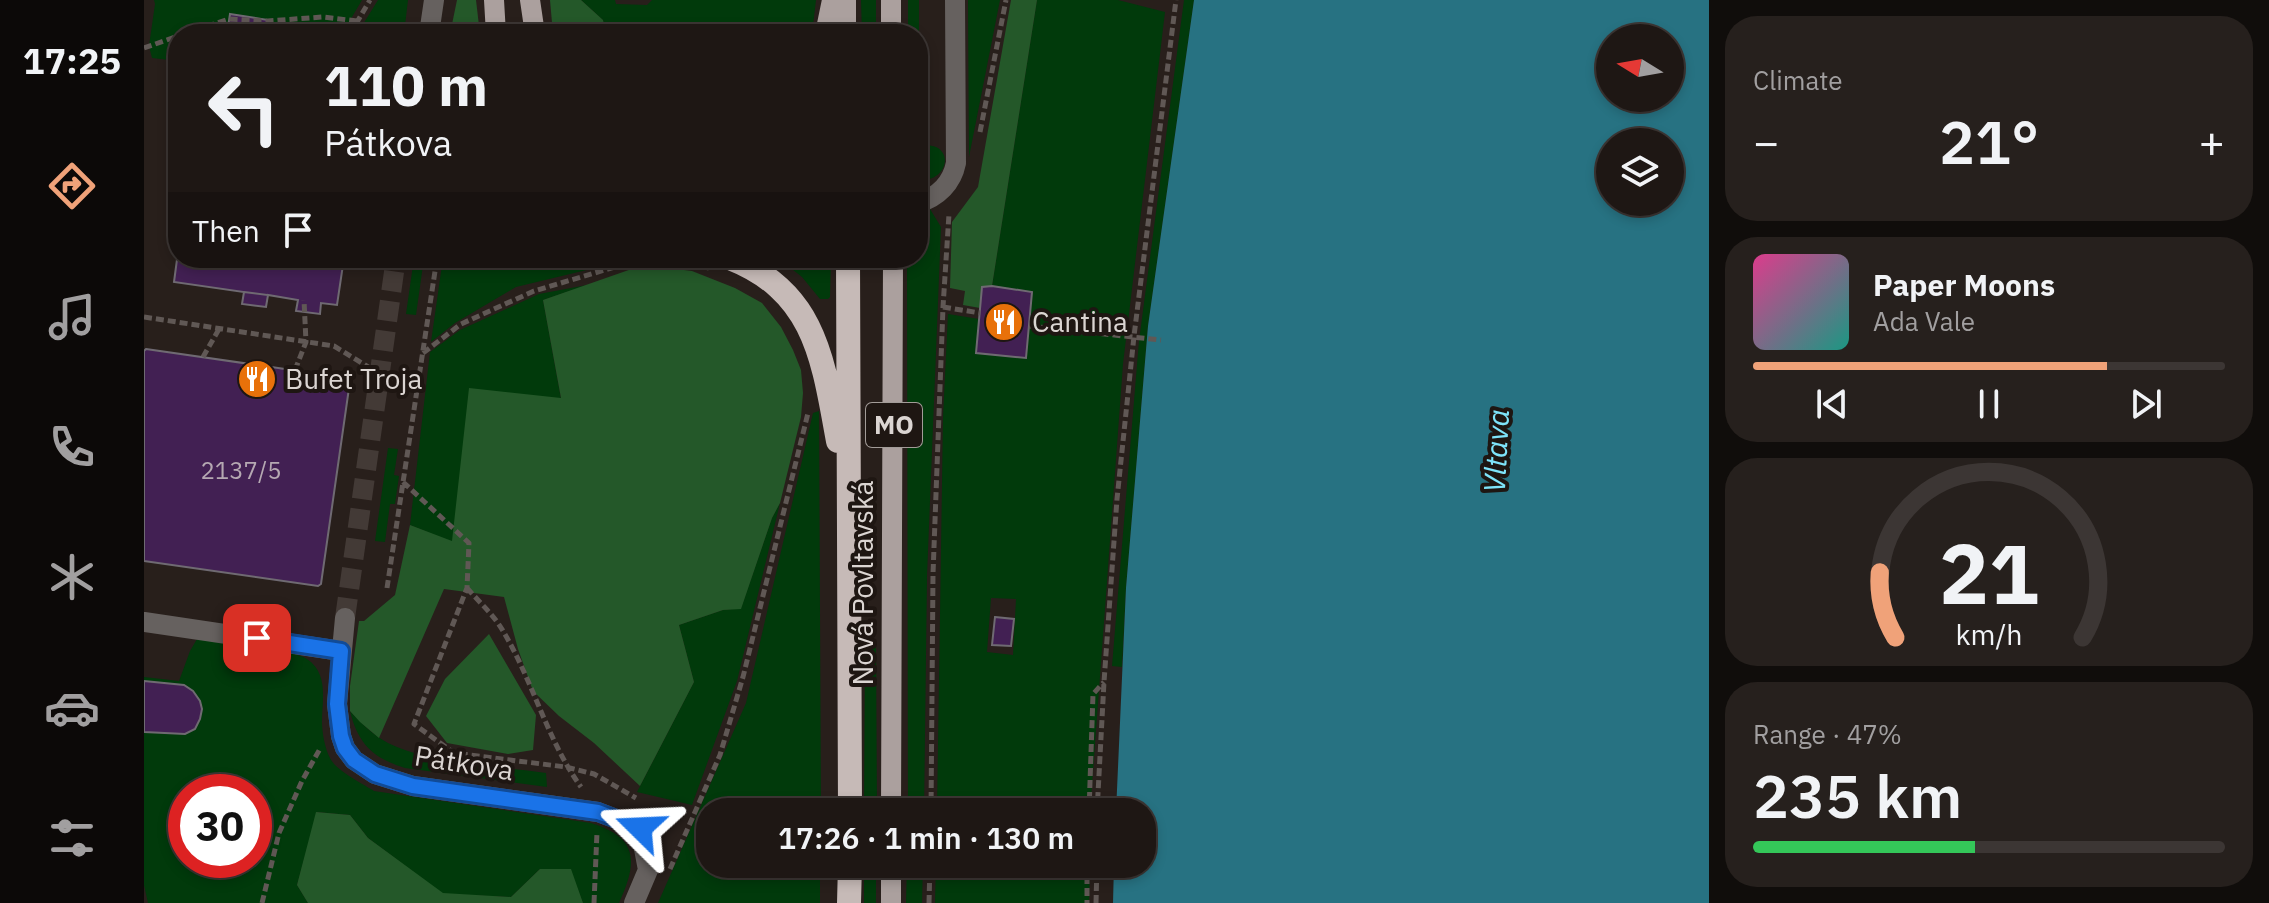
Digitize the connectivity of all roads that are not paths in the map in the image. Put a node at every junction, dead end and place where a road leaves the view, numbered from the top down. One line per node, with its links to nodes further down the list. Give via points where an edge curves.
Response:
1 (434, 0): 8 (street)
2 (494, 0): 9 (main road)
3 (530, 0): 10 (main road)
4 (832, 0): 11 (main road)
5 (846, 0): 12 (main road)
6 (891, 0): 13 (main road)
7 (955, 0): 14 (street, via 956,163 947,185)
8 (430, 24)
9 (495, 24)
10 (534, 24)
11 (827, 24)
12 (846, 24)
13 (891, 24)
14 (928, 198)
15 (741, 268): 18 (highway, via 756,271 781,291 811,329 825,373)
16 (848, 268): 18 (highway, Nová Povltavská / MO)
17 (893, 268): 23 (main road, Nová Povltavská / MO)
18 (849, 502): 22 (highway, Nová Povltavská / MO)
19 (345, 618): 21 (street)
20 (144, 622): 21 (street)
21 (341, 651): 26 (street, Pátkova, via 337,704 341,736 354,760 375,774 413,786 598,812 640,828 648,870)
22 (850, 798)
23 (891, 798)
24 (850, 878): 27 (highway)
25 (891, 878): 28 (main road)
26 (634, 903)
27 (849, 903)
28 (891, 903)

